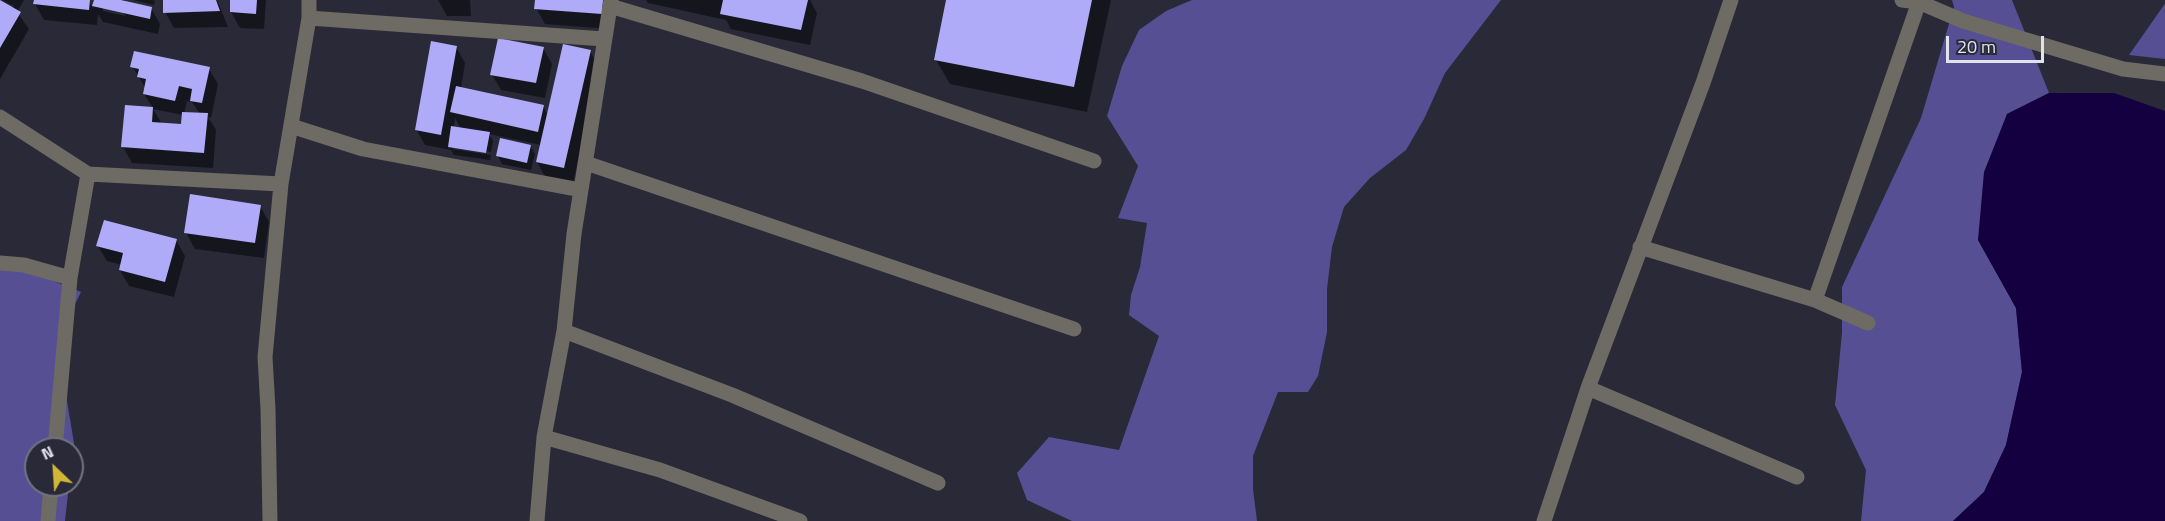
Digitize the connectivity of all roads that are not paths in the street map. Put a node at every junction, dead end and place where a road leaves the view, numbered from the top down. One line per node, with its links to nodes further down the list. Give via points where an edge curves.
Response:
1 (309, 0): 6 (street)
2 (1731, 0): 16 (street)
3 (1902, 0): 4 (street)
4 (1919, 2): 8 (street, via 1963,21 2123,69); 19 (street)
5 (611, 3): 7 (street); 11 (street, via 862,81)
6 (309, 18): 7 (street); 10 (street)
7 (604, 39): 12 (street)
8 (2165, 74)
9 (0, 117): 13 (street)
10 (291, 126): 14 (street); 15 (street, via 363,149)
11 (1094, 161)
12 (586, 163): 15 (street); 21 (street)
13 (88, 174): 14 (street); 18 (street)
14 (281, 184): 30 (street, via 265,357)
15 (581, 190): 22 (street)
16 (1640, 247): 19 (street); 23 (street)
17 (0, 263): 18 (street)
18 (70, 278): 24 (street)
19 (1815, 300): 20 (street)
20 (1868, 323)
21 (1074, 329)
22 (564, 330): 25 (street); 27 (street, via 732,395)
23 (1588, 388): 26 (street); 33 (street)
24 (56, 437)
25 (544, 437): 31 (street); 32 (street, via 660,470)
26 (1797, 477)
27 (938, 483)
28 (50, 497): 29 (street)
29 (48, 521)
30 (270, 521)
31 (537, 521)
32 (800, 521)
33 (1544, 521)

